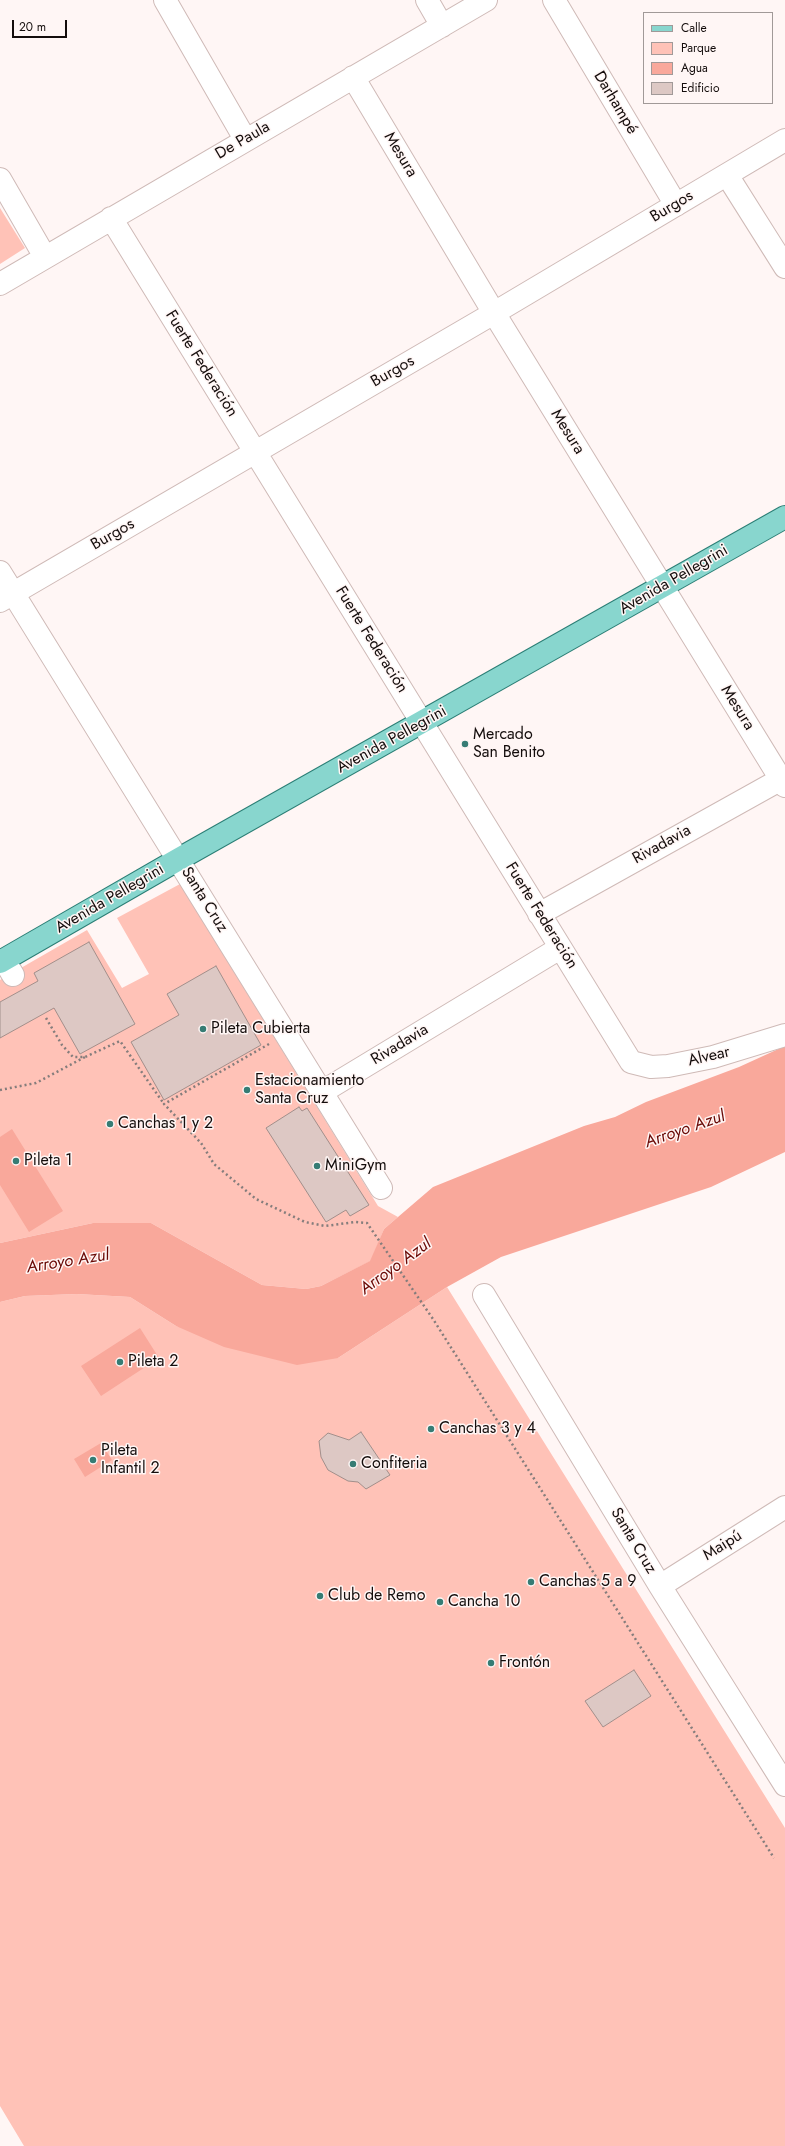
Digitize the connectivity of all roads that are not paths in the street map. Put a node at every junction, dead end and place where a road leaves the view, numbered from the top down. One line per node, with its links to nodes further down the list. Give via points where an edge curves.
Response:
1 (165, 0): 7 (street)
2 (427, 0): 5 (street)
3 (486, 0): 5 (street, De Paula)
4 (554, 0): 11 (street, Darhampé)
5 (442, 26): 6 (street, De Paula)
6 (353, 77): 7 (street, De Paula); 16 (street, Mesura)
7 (245, 139): 12 (street, De Paula)
8 (785, 140): 9 (street, Burgos)
9 (727, 174): 11 (street, Burgos); 14 (street)
10 (0, 179): 13 (street)
11 (676, 205): 16 (street, Burgos)
12 (111, 218): 13 (street, De Paula); 17 (street, Fuerte Federación)
13 (46, 257): 15 (street, De Paula)
14 (785, 267)
15 (0, 284)
16 (494, 313): 17 (street, Burgos); 20 (street, Mesura)
17 (256, 452): 21 (street, Burgos); 22 (street, Fuerte Federación)
18 (785, 517): 20 (main road, Avenida Pellegrini)
19 (0, 572): 21 (street, Santa Cruz)
20 (662, 587): 22 (main road, Avenida Pellegrini); 23 (street, Mesura)
21 (7, 597): 24 (street, Santa Cruz)
22 (422, 723): 24 (main road, Avenida Pellegrini); 25 (street, Fuerte Federación)
23 (784, 781): 25 (street, Rivadavia)
24 (179, 859): 27 (main road, Avenida Pellegrini); 30 (street, Santa Cruz)
25 (539, 914): 26 (street, Fuerte Federación)
26 (560, 948): 29 (street, Fuerte Federación); 30 (street, Rivadavia)
27 (6, 965)
28 (785, 1035): 29 (street, Alvear, via 713,1057 668,1066)
29 (631, 1062)
30 (322, 1092): 31 (street, Santa Cruz)
31 (381, 1188)
32 (484, 1295): 34 (street, Santa Cruz)
33 (785, 1507): 34 (street, Maipú)
34 (660, 1586): 35 (street, Santa Cruz)
35 (785, 1785)

